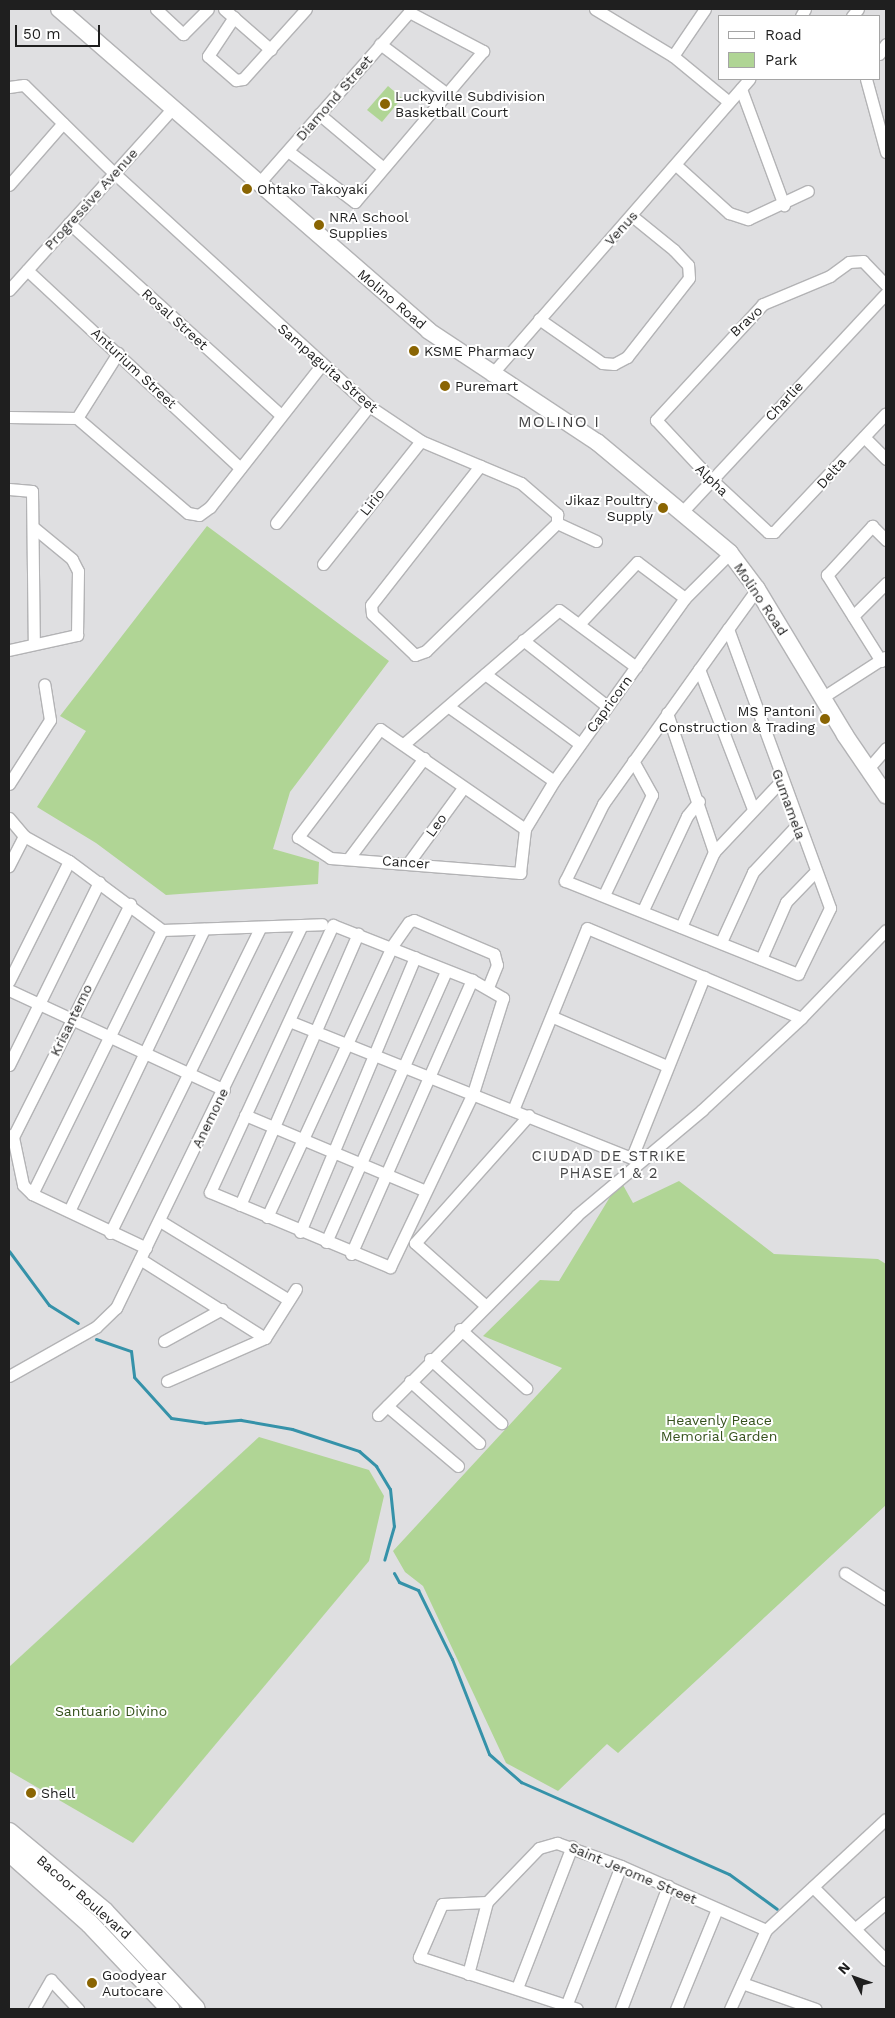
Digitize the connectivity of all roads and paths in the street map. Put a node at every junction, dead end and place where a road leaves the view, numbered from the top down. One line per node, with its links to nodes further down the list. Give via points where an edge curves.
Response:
1 (58, 9): 18 (main road, Molino Road)
2 (156, 9): 3 (street, via 183,34)
3 (208, 9)
4 (224, 9): 8 (street)
5 (305, 9): 10 (street)
6 (595, 9): 11 (street)
7 (705, 9): 11 (street)
8 (234, 17): 10 (street); 10 (street, via 208,56 230,78 243,79)
9 (380, 44): 16 (street); 16 (street, Diamond Street, via 409,12 483,51); 19 (street, Diamond Street)
10 (271, 50)
11 (673, 56): 17 (street)
12 (748, 80): 15 (street, Venus)
13 (866, 80): 20 (street)
14 (12, 86): 21 (street, Sampaguita Street, via 24,85)
15 (740, 89): 17 (street, Venus); 30 (street)
16 (447, 94): 25 (street)
17 (729, 102): 24 (street, Venus)
18 (173, 108): 26 (street, Progressive Avenue); 27 (main road, Molino Road)
19 (319, 114): 22 (street, Diamond Street); 25 (street)
20 (883, 120): 23 (street)
21 (63, 123): 26 (street, Sampaguita Street); 28 (street)
22 (288, 150): 25 (street, via 354,202); 27 (street, Diamond Street)
23 (886, 152)
24 (676, 165): 30 (street, via 729,213 748,219); 31 (street, Venus)
25 (382, 167)
26 (114, 173): 32 (street, Progressive Avenue); 39 (street, Sampaguita Street)
27 (259, 182): 40 (main road, Molino Road, via 429,331)
28 (9, 185)
29 (808, 192): 30 (street)
30 (784, 205)
31 (632, 216): 37 (street, Venus); 37 (street, via 674,250 688,266 689,278 628,357 614,364 602,363)
32 (69, 223): 33 (street, Progressive Avenue); 43 (street, Rosal Street)
33 (27, 270): 35 (street, Progressive Avenue); 38 (street, Anturium Street)
34 (886, 285): 46 (street, Bravo, via 863,261 849,262 830,276 750,313)
35 (9, 290)
36 (886, 293): 52 (street, Charlie)
37 (539, 320): 40 (street, Venus)
38 (118, 353): 45 (street); 51 (street, Anturium Street)
39 (322, 364): 41 (street, Sampaguita Street); 43 (street)
40 (491, 375): 54 (main road, Molino Road, via 597,442)
41 (370, 406): 48 (street, Sampaguita Street); 55 (street)
42 (886, 413): 47 (street, Delta)
43 (280, 414): 51 (street)
44 (9, 417): 45 (street)
45 (77, 418): 51 (street, via 188,513 198,516 210,507)
46 (656, 420): 52 (street, Alpha)
47 (864, 438): 49 (street); 58 (street, Delta)
48 (421, 441): 50 (street, Sampaguita Street); 62 (street, Lirio)
49 (886, 459)
50 (480, 466): 56 (street, Sampaguita Street, via 521,483 557,514); 56 (street, via 371,605 372,614 415,655 436,641)
51 (240, 468)
52 (710, 479): 54 (street, Charlie); 58 (street, Alpha, via 768,532)
53 (9, 489): 57 (street, via 32,490)
54 (683, 511): 61 (main road, Molino Road)
55 (276, 523)
56 (557, 523): 60 (street)
57 (33, 527): 70 (street); 70 (street, via 72,559 78,571 77,634)
58 (774, 532)
59 (886, 540): 66 (street, via 872,526 827,575)
60 (596, 541)
61 (730, 553): 64 (main road, Molino Road); 65 (street, Capricorn)
62 (323, 564)
63 (886, 582): 66 (street)
64 (757, 588): 68 (street); 77 (main road, Molino Road)
65 (685, 598): 67 (street, via 637,562); 73 (street, Capricorn)
66 (853, 616): 72 (street)
67 (579, 624): 69 (street, via 559,610); 73 (street)
68 (728, 629): 74 (street); 88 (street, Gumamela)
69 (522, 640): 75 (street); 78 (street)
70 (34, 644): 71 (street)
71 (9, 650)
72 (884, 658): 77 (street)
73 (636, 667): 78 (street, Capricorn)
74 (699, 669): 80 (street); 94 (street)
75 (486, 674): 79 (street); 82 (street)
76 (44, 684): 86 (street, via 50,720)
77 (823, 697): 87 (main road, Molino Road)
78 (607, 706): 82 (street, Capricorn)
79 (449, 707): 81 (street); 89 (street)
80 (667, 713): 85 (street); 93 (street)
81 (405, 743): 84 (street); 100 (street, Cancer, via 380,728 298,837 330,858)
82 (580, 744): 89 (street, Capricorn)
83 (886, 748): 87 (street)
84 (424, 758): 91 (street); 100 (street)
85 (633, 761): 107 (street, via 652,795); 107 (street, via 603,804 565,881)
86 (12, 769): 90 (street)
87 (867, 770): 92 (main road, Molino Road)
88 (781, 781): 94 (street); 96 (street, Gumamela)
89 (554, 782): 97 (street, Capricorn)
90 (9, 784)
91 (463, 788): 97 (street); 103 (street, Leo)
92 (886, 795)
93 (699, 801): 99 (street); 109 (street, via 687,816)
94 (753, 809): 99 (street)
95 (9, 818): 98 (street)
96 (797, 825): 105 (street, Gumamela); 118 (street, via 753,872)
97 (525, 829): 104 (street, Capricorn)
98 (24, 836): 101 (street); 102 (street)
99 (714, 852): 112 (street)
100 (349, 858): 103 (street, Cancer)
101 (10, 859)
102 (69, 861): 106 (street); 125 (street)
103 (409, 862): 104 (street, Cancer)
104 (520, 873)
105 (814, 873): 121 (street, via 786,902); 121 (street, Gumamela, via 830,908 798,974)
106 (99, 882): 108 (street); 128 (street)
107 (604, 895): 109 (street)
108 (130, 904): 115 (street); 132 (street, Krisantemo)
109 (643, 910): 112 (street)
110 (322, 924): 111 (street)
111 (302, 927): 113 (street); 143 (street, Anemone)
112 (682, 927): 118 (street)
113 (260, 928): 114 (street); 141 (street)
114 (204, 929): 115 (street); 136 (street)
115 (162, 930): 134 (street)
116 (886, 930): 130 (street)
117 (358, 934): 119 (street); 131 (street, via 333,925); 133 (street)
118 (721, 942): 121 (street)
119 (392, 946): 120 (street); 126 (street, via 414,920 485,950 497,959); 135 (street)
120 (415, 957): 122 (street); 137 (street)
121 (761, 959)
122 (446, 971): 124 (street); 139 (street)
123 (704, 977): 129 (street, via 587,928); 130 (street); 140 (street)
124 (472, 980): 126 (street); 142 (street)
125 (9, 981)
126 (488, 987): 144 (street, via 503,998)
127 (9, 990): 128 (street)
128 (39, 1004): 132 (street); 138 (street)
129 (552, 1017): 140 (street); 145 (street)
130 (801, 1018): 152 (street)
131 (289, 1020): 133 (street); 146 (street)
132 (71, 1021): 134 (street); 149 (street, Krisantemo)
133 (316, 1031): 135 (street); 148 (street)
134 (110, 1036): 136 (street); 156 (street)
135 (348, 1044): 137 (street); 150 (street)
136 (146, 1052): 141 (street); 158 (street)
137 (376, 1055): 139 (street); 151 (street)
138 (9, 1065)
139 (405, 1066): 142 (street); 153 (street)
140 (667, 1066): 152 (street)
141 (188, 1073): 143 (street); 161 (street)
142 (433, 1076): 144 (street); 154 (street)
143 (224, 1090): 160 (street, Anemone)
144 (474, 1092): 145 (street); 155 (street)
145 (513, 1110): 147 (street)
146 (245, 1115): 148 (street); 157 (street, via 210,1192)
147 (529, 1116): 152 (street); 169 (street, via 415,1243)
148 (274, 1127): 150 (street); 157 (street)
149 (11, 1136): 156 (street, via 23,1185)
150 (303, 1140): 151 (street); 159 (street)
151 (333, 1152): 153 (street); 162 (street)
152 (635, 1159): 169 (street)
153 (361, 1162): 154 (street); 163 (street)
154 (388, 1175): 155 (street); 165 (street)
155 (423, 1190): 165 (street, via 390,1267)
156 (32, 1194): 158 (street)
157 (240, 1205): 159 (street)
158 (69, 1211): 161 (street)
159 (267, 1217): 162 (street)
160 (160, 1221): 164 (street, Anemone); 168 (street)
161 (110, 1232): 164 (street)
162 (300, 1232): 163 (street)
163 (326, 1242): 165 (street)
164 (146, 1248): 166 (street, Anemone)
165 (351, 1254)
166 (140, 1259): 170 (street); 175 (street, Anemone, via 116,1308 96,1327)
167 (296, 1289): 168 (street)
168 (289, 1300): 172 (street)
169 (486, 1306): 171 (street)
170 (222, 1309): 172 (street); 173 (street)
171 (460, 1329): 174 (street); 178 (street)
172 (265, 1338): 176 (street)
173 (164, 1341)
174 (430, 1359): 177 (street); 181 (street)
175 (9, 1376)
176 (167, 1381)
177 (410, 1381): 179 (street); 182 (street)
178 (526, 1388)
179 (387, 1406): 180 (street); 183 (street)
180 (378, 1415)
181 (502, 1423)
182 (480, 1443)
183 (458, 1466)
184 (845, 1573): 185 (street)
185 (886, 1599)
186 (886, 1819): 192 (street)
187 (9, 1832): 207 (main road, Bacoor Boulevard, via 104,1911)
188 (572, 1846): 190 (street, Saint Jerome Street); 193 (street, Saint Jerome Street, via 557,1843 539,1848); 201 (street)
189 (9, 1852): 206 (main road, Bacoor Boulevard, via 90,1924)
190 (621, 1866): 191 (street, Saint Jerome Street); 203 (street)
191 (668, 1886): 195 (street, Saint Jerome Street); 208 (street)
192 (813, 1886): 196 (street); 197 (street)
193 (487, 1902): 199 (street); 199 (street, via 442,1904 419,1957)
194 (886, 1904): 196 (street)
195 (716, 1909): 197 (street, Saint Jerome Street); 209 (street)
196 (857, 1927): 198 (street)
197 (766, 1930): 200 (street)
198 (886, 1960)
199 (468, 1974): 201 (street)
200 (742, 1983): 202 (street); 210 (street)
201 (517, 1988): 203 (street)
202 (795, 2004): 211 (street)
203 (572, 2008)
204 (34, 2009): 205 (street, via 51,1980)
205 (78, 2009)
206 (170, 2009)
207 (196, 2009)
208 (621, 2009)
209 (676, 2009)
210 (730, 2009)
211 (816, 2009)

